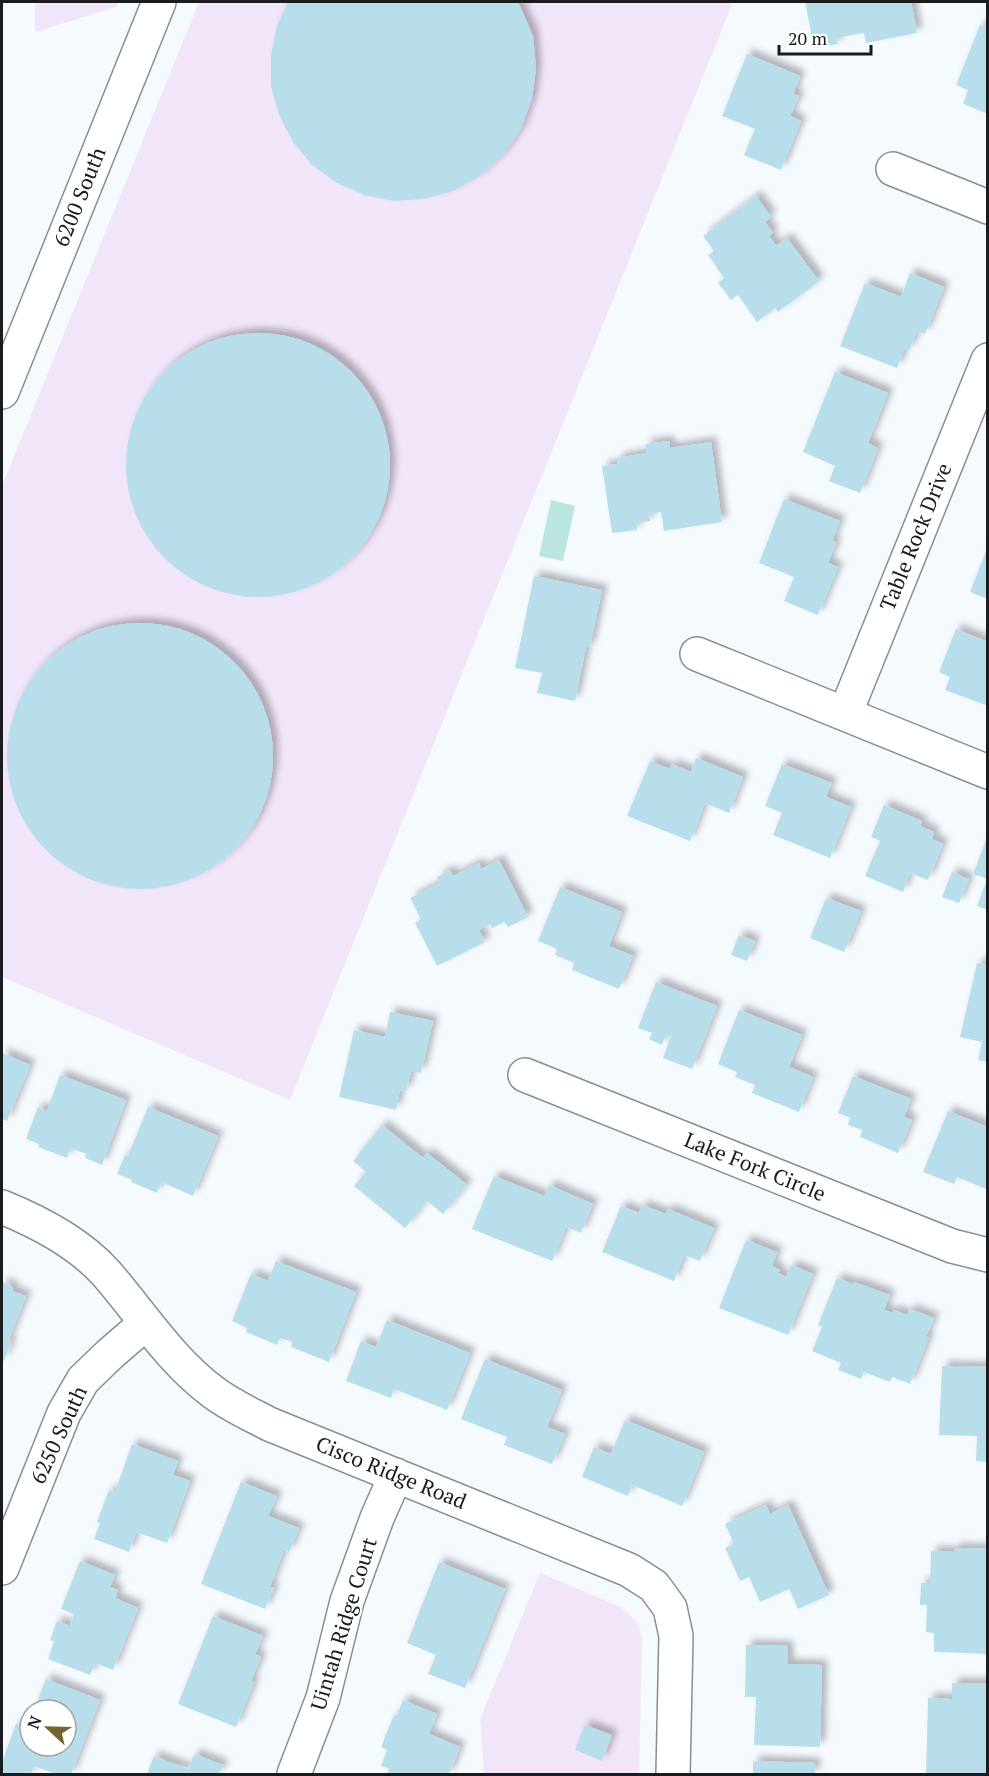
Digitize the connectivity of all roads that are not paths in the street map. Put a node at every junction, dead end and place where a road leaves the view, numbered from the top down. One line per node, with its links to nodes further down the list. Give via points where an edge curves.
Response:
1 (159, 2): 5 (street, 6200 South)
2 (893, 169): 3 (street)
3 (987, 207)
4 (987, 360): 7 (street, Table Rock Drive)
5 (2, 392)
6 (698, 654): 7 (street)
7 (845, 714): 8 (street)
8 (987, 772)
9 (525, 1075): 11 (street, Lake Fork Circle, via 952,1246)
10 (2, 1207): 12 (street, Cisco Ridge Road, via 52,1230 82,1251 104,1271)
11 (987, 1255)
12 (146, 1323): 13 (street, Cisco Ridge Road, via 213,1392 269,1424); 14 (street, 6250 South, via 83,1380 64,1413)
13 (396, 1475): 15 (street, Uintah Ridge Court, via 347,1600 323,1698); 16 (street, Cisco Ridge Road, via 629,1570 654,1586 670,1608 676,1636)
14 (2, 1568)
15 (294, 1774)
16 (672, 1774)

